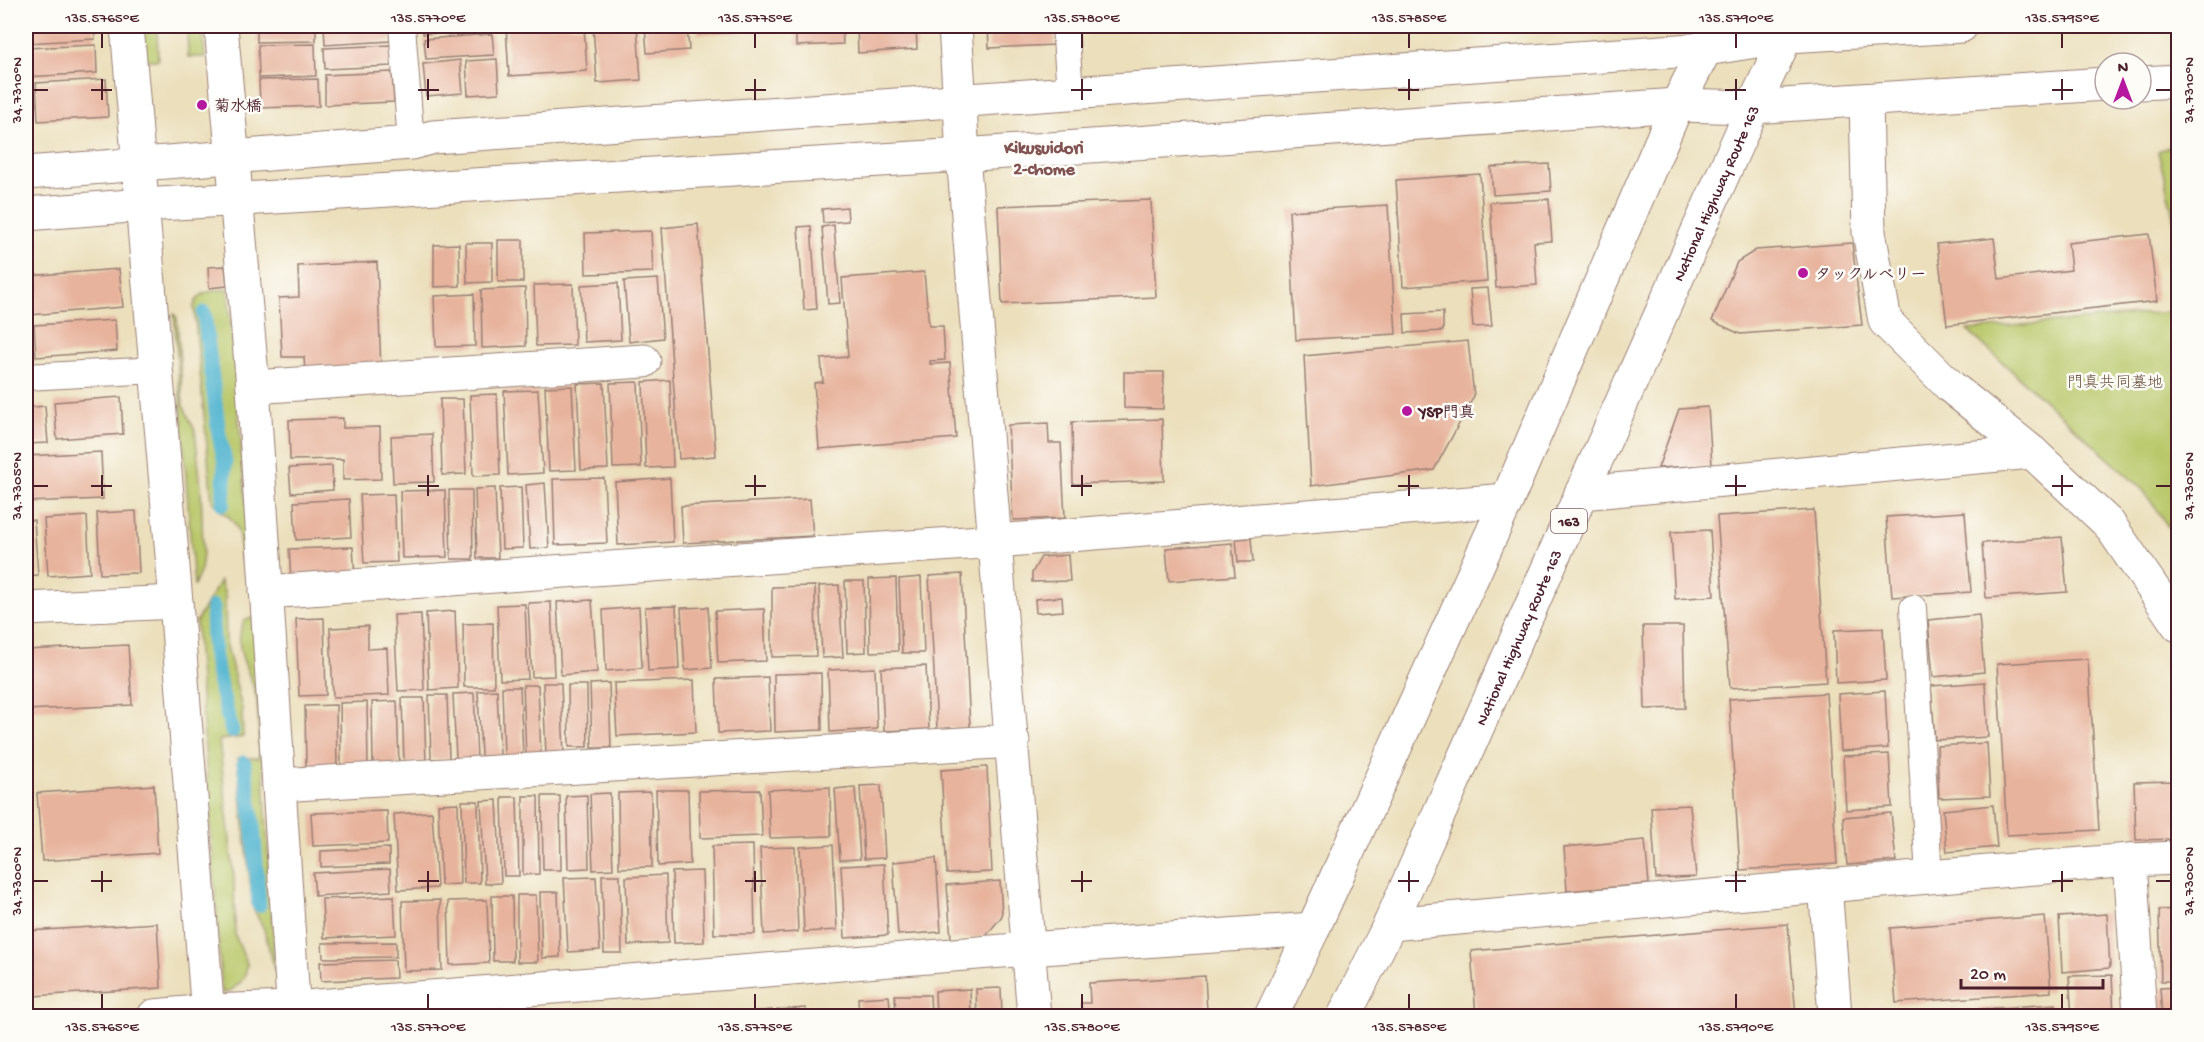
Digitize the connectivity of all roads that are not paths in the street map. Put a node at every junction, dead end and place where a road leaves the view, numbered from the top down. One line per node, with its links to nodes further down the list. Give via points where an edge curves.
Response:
1 (128, 26): 20 (main road)
2 (221, 26): 19 (main road)
3 (402, 26): 17 (lane)
4 (955, 26): 13 (main road)
5 (1065, 26): 12 (lane)
6 (1961, 26): 7 (main road)
7 (1789, 31): 8 (main road); 16 (main road, National Highway Route 163 / 163)
8 (1712, 37): 12 (main road); 15 (main road)
9 (2153, 82): 10 (main road)
10 (2178, 82)
11 (2093, 85): 14 (main road)
12 (1070, 91): 13 (main road)
13 (960, 99): 17 (main road, via 433,137); 18 (main road)
14 (1866, 100): 16 (main road); 29 (main road, via 1869,232 1885,321 1951,387)
15 (1677, 105): 16 (main road); 18 (main road); 31 (main road)
16 (1752, 107): 30 (main road, National Highway Route 163 / 163)
17 (411, 143): 19 (main road)
18 (963, 155): 22 (main road); 32 (main road)
19 (234, 157): 20 (main road); 22 (main road)
20 (140, 165): 21 (main road); 23 (main road)
21 (26, 173)
22 (237, 200): 23 (main road); 28 (main road)
23 (143, 205): 24 (main road); 26 (main road)
24 (26, 214)
25 (644, 361): 28 (main road)
26 (157, 370): 27 (lane); 34 (main road)
27 (26, 377)
28 (253, 387): 33 (main road)
29 (2032, 452): 30 (main road); 37 (main road, via 2109,524)
30 (1581, 493): 44 (main road, National Highway Route 163 / 163)
31 (1507, 500): 32 (main road); 45 (main road)
32 (996, 541): 33 (main road); 38 (main road)
33 (266, 592): 39 (main road)
34 (176, 602): 36 (main road); 48 (main road)
35 (1913, 608): 42 (lane)
36 (26, 609)
37 (2178, 625)
38 (1013, 741): 39 (main road); 46 (main road)
39 (279, 785): 47 (main road)
40 (2178, 858): 41 (main road)
41 (2130, 860): 42 (main road); 54 (main road)
42 (1929, 877): 43 (main road)
43 (1825, 885): 44 (main road); 53 (main road)
44 (1390, 924): 52 (main road, National Highway Route 163 / 163)
45 (1313, 929): 46 (main road); 51 (main road)
46 (1028, 949): 47 (main road); 50 (main road)
47 (294, 1012): 48 (main road)
48 (208, 1014): 49 (main road)
49 (154, 1017)
50 (1034, 1017)
51 (1271, 1017)
52 (1344, 1017)
53 (1835, 1017)
54 (2140, 1017)

